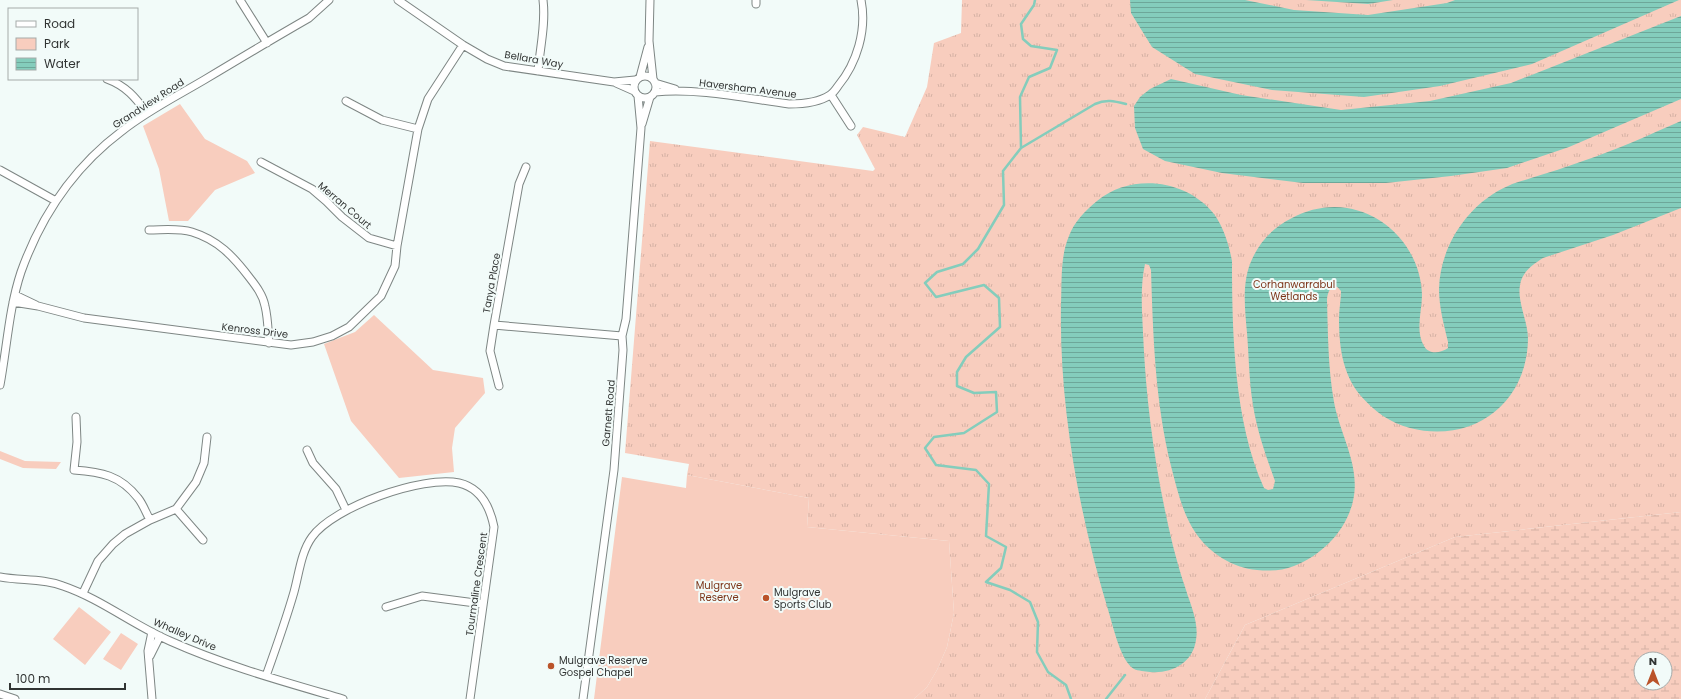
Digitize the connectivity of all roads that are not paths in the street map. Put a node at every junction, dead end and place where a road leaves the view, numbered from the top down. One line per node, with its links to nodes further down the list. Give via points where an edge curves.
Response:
1 (240, 0): 8 (street)
2 (329, 0): 8 (street, Grandview Road, via 309,18)
3 (398, 0): 9 (street, Bellara Way)
4 (543, 0): 10 (street, via 543,29)
5 (650, 0): 7 (street)
6 (861, 0): 18 (street, Haversham Avenue, via 863,18 856,56 846,77)
7 (650, 41): 11 (street); 13 (street)
8 (267, 43): 20 (street, Grandview Road)
9 (463, 45): 10 (street, Bellara Way, via 504,66); 23 (street, Kenross Drive, via 428,100)
10 (538, 71): 14 (street, Bellara Way)
11 (638, 78): 13 (street, via 646,76); 14 (street, Bellara Way); 16 (street, via 634,84)
12 (110, 80): 20 (street, via 120,84)
13 (654, 81): 15 (street, Haversham Avenue); 17 (street)
14 (614, 82): 16 (street, Bellara Way)
15 (677, 90): 17 (street, Haversham Avenue); 18 (street, Haversham Avenue, via 789,104 814,102)
16 (636, 94): 17 (street, via 644,98); 22 (street, Garnett Road)
17 (652, 95): 22 (street, Garnett Road)
18 (831, 95): 21 (street)
19 (346, 101): 23 (street, via 382,120)
20 (147, 113): 27 (street, Grandview Road, via 95,154)
21 (851, 126)
22 (641, 128): 32 (street, Garnett Road, via 626,318)
23 (418, 129): 29 (street, Kenross Drive)
24 (261, 162): 29 (street, Merran Court, via 312,189 369,238)
25 (526, 167): 31 (street, Tanya Place, via 519,184)
26 (0, 170): 27 (street)
27 (56, 201): 30 (street, Grandview Road, via 30,248)
28 (149, 230): 33 (street, via 191,232 224,248 235,258 259,291 265,305)
29 (397, 246): 33 (street, Kenross Drive, via 395,266 381,296 349,327 313,342 291,345)
30 (14, 299): 33 (street, Kenross Drive, via 84,318); 34 (street, Grandview Road)
31 (494, 325): 32 (street, Tanya Place); 35 (street, via 490,351)
32 (622, 336): 56 (street, Garnett Road, via 614,470)
33 (269, 343)
34 (0, 385)
35 (499, 386)
36 (76, 417): 41 (street, via 74,470 110,475 121,482 139,498)
37 (207, 437): 39 (street, via 204,463 196,482)
38 (307, 450): 40 (street, via 313,463 336,489)
39 (176, 509): 41 (street); 42 (street)
40 (346, 510): 45 (street, Tourmaline Crescent, via 399,489 444,481 460,483 476,491 485,500 491,512 494,528); 50 (street, Tourmaline Crescent, via 323,524 311,537)
41 (150, 520): 44 (street, via 113,544 98,561)
42 (203, 540)
43 (0, 577): 44 (street, Whalley Drive, via 41,580)
44 (83, 593): 47 (street, Whalley Drive)
45 (483, 604): 46 (street, via 422,596); 55 (street, Tourmaline Crescent)
46 (386, 607)
47 (152, 632): 48 (street, Whalley Drive); 49 (street)
48 (160, 636): 49 (street); 50 (street, Whalley Drive)
49 (149, 658): 53 (street)
50 (266, 676): 54 (street, Whalley Drive)
51 (0, 694): 52 (street)
52 (15, 699)
53 (152, 699)
54 (343, 699)
55 (470, 699)
56 (583, 699)

